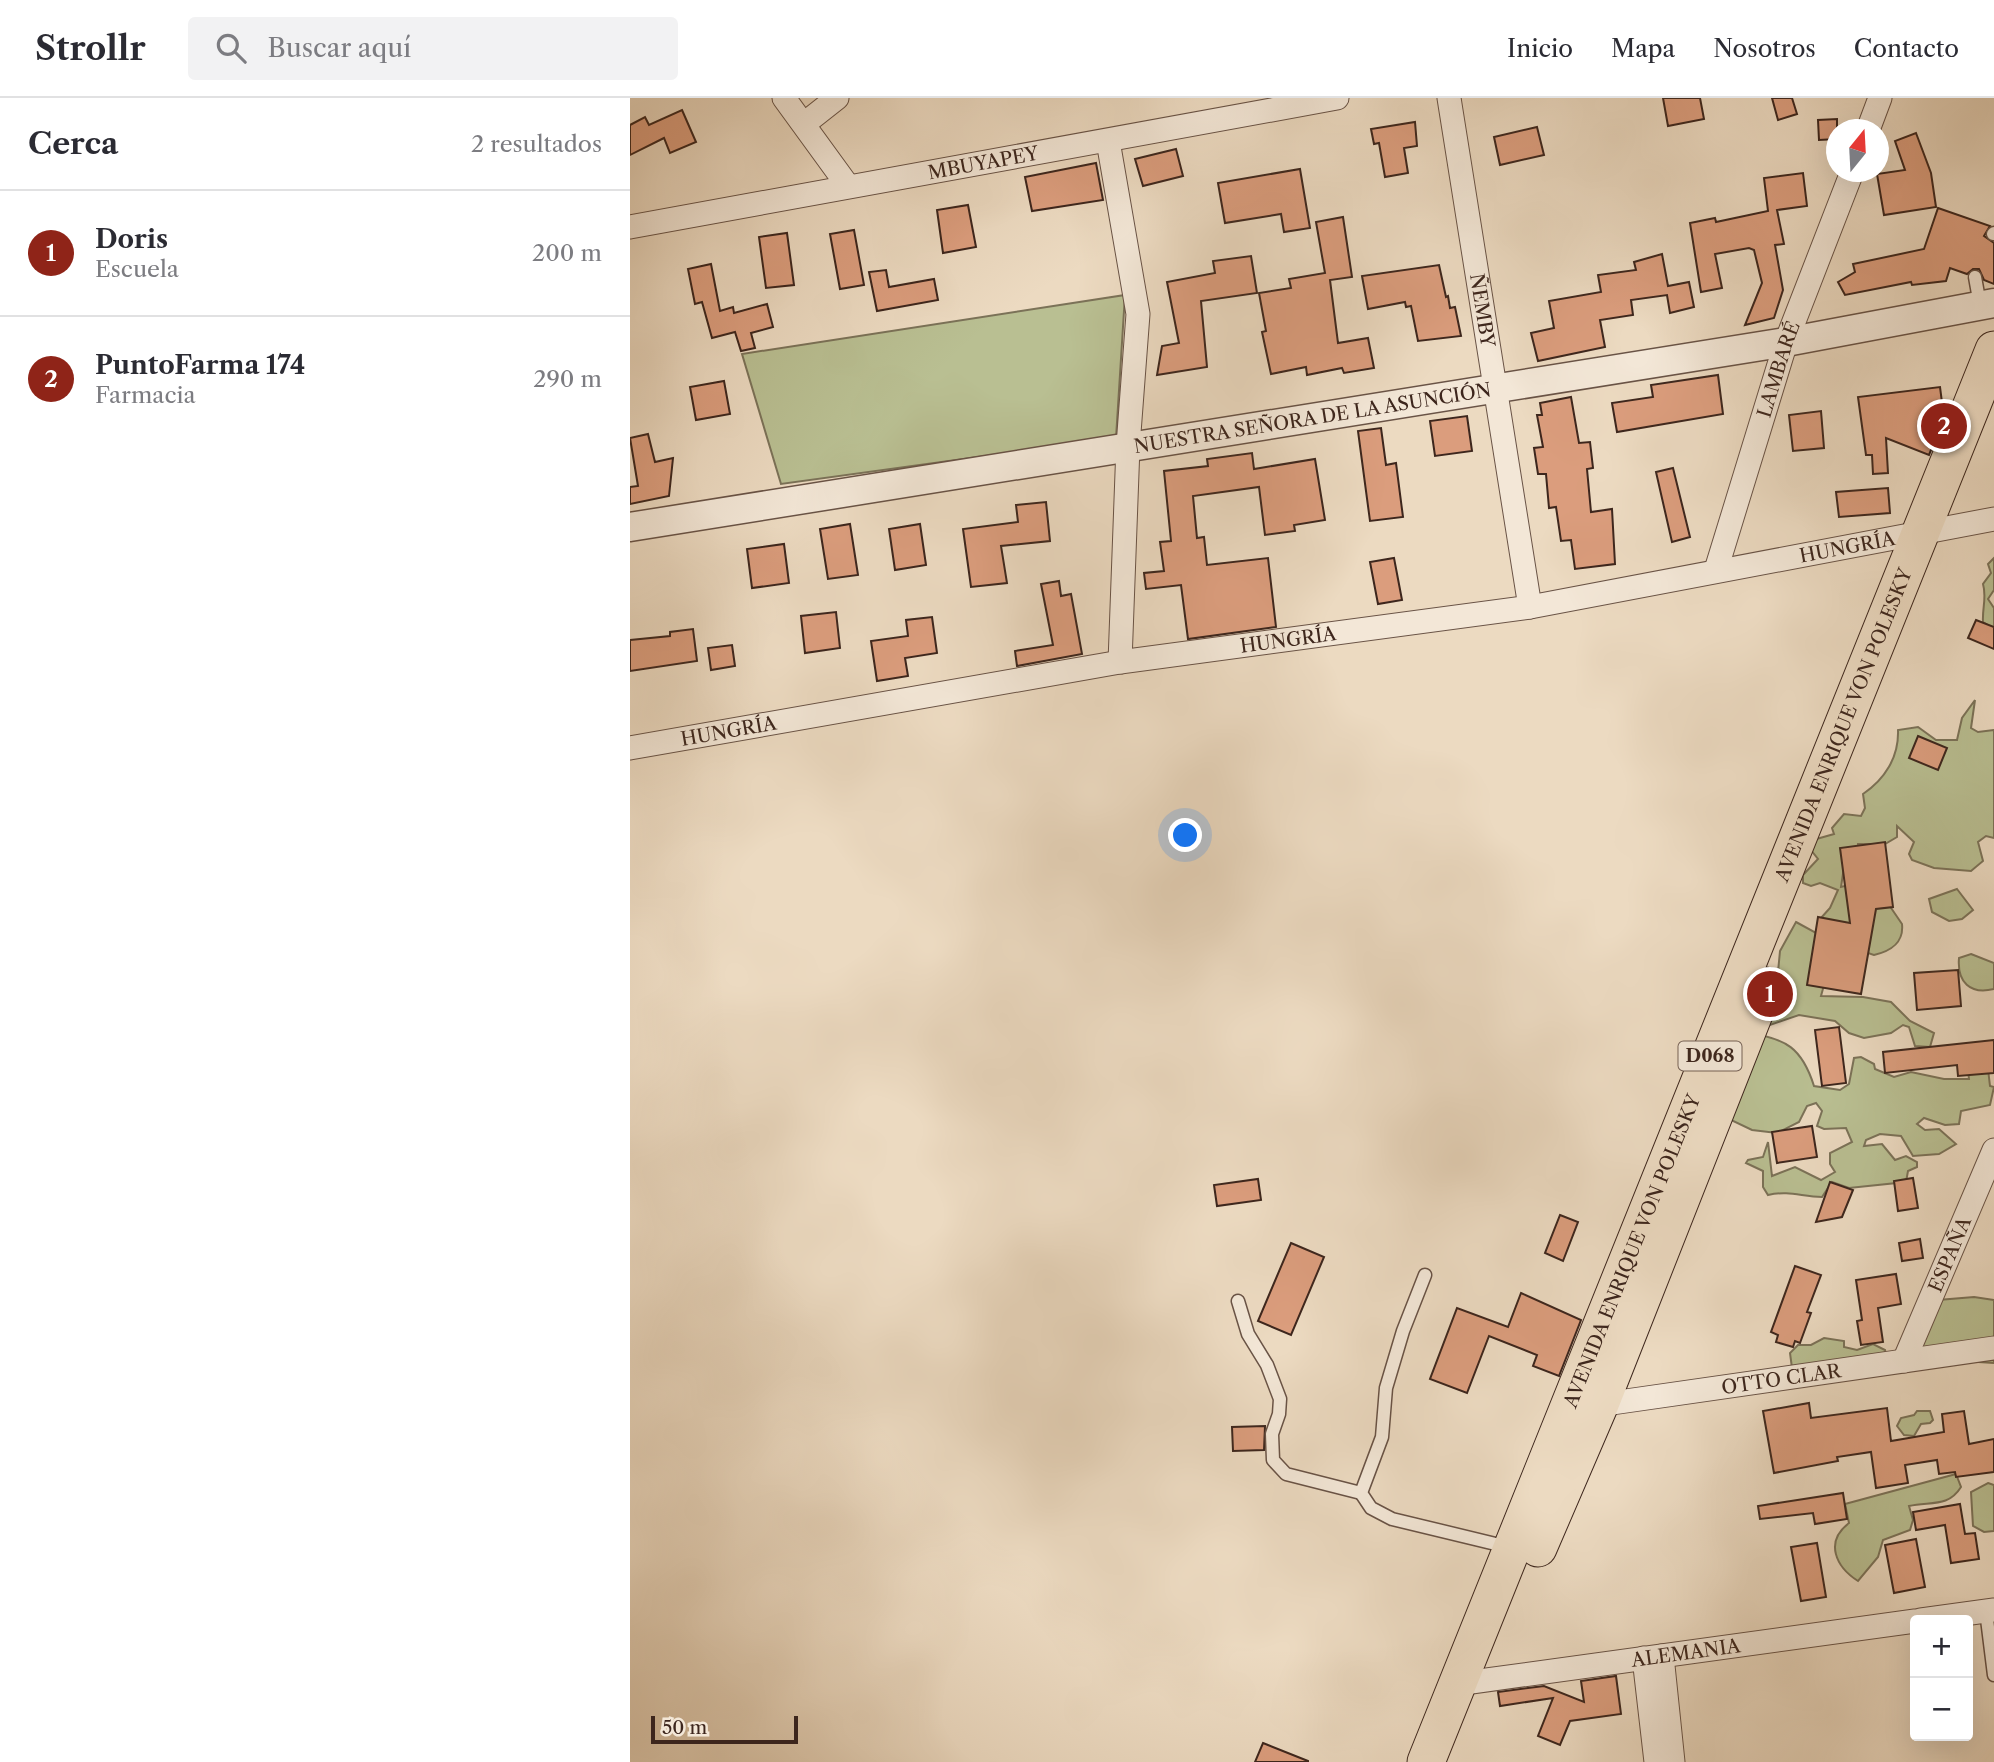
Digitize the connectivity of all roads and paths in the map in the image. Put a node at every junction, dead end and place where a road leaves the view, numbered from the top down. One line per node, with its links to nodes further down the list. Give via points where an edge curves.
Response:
1 (784, 98): 7 (street)
2 (838, 98): 7 (street)
3 (1337, 98): 8 (street, MBUYAPEY)
4 (1449, 98): 16 (street, ÑEMBY)
5 (1880, 98): 6 (street)
6 (1872, 119)
7 (804, 124): 10 (street)
8 (1108, 141): 10 (street, MBUYAPEY); 18 (street, via 1138,314)
9 (1848, 182): 14 (street, LAMBARÉ)
10 (848, 186): 11 (street, MBUYAPEY)
11 (630, 227)
12 (1975, 277): 13 (lane)
13 (1987, 304): 14 (street, NUESTRA SEÑORA DE LA ASUNCIÓN)
14 (1786, 342): 16 (street, NUESTRA SEÑORA DE LA ASUNCIÓN); 22 (street, LAMBARÉ)
15 (1994, 350): 21 (main road, AVENIDA ENRIQUE VON POLESKY / D068)
16 (1496, 387): 18 (street, NUESTRA SEÑORA DE LA ASUNCIÓN); 23 (street, ÑEMBY)
17 (1994, 405): 21 (main road, AVENIDA ENRIQUE VON POLESKY / D068)
18 (1128, 446): 20 (street, NUESTRA SEÑORA DE LA ASUNCIÓN); 24 (street)
19 (1994, 519): 21 (street, HUNGRÍA)
20 (630, 527)
21 (1934, 529): 22 (street, HUNGRÍA); 31 (main road, AVENIDA ENRIQUE VON POLESKY / D068)
22 (1716, 570): 23 (street, HUNGRÍA)
23 (1530, 607): 24 (street, HUNGRÍA)
24 (1120, 662): 25 (street, HUNGRÍA)
25 (630, 748)
26 (1994, 1150): 30 (street, ESPAÑA)
27 (1425, 1275): 32 (lane, via 1403,1331 1387,1388 1382,1437)
28 (1238, 1301): 32 (lane, via 1248,1334 1280,1399 1272,1434 1273,1460 1286,1474)
29 (1994, 1348): 30 (street, OTTO CLAR)
30 (1904, 1361): 31 (street, OTTO CLAR)
31 (1584, 1407): 33 (main road, AVENIDA ENRIQUE VON POLESKY / D068); 39 (main road, AVENIDA ENRIQUE VON POLESKY / D068)
32 (1361, 1493): 33 (lane, via 1371,1508 1392,1518)
33 (1512, 1548): 39 (main road, AVENIDA ENRIQUE VON POLESKY / D068)
34 (1990, 1611): 35 (street); 38 (lane)
35 (1959, 1615)
36 (1910, 1622): 37 (street, ALEMANIA)
37 (1653, 1657): 39 (street, ALEMANIA); 42 (street); 43 (street)
38 (1994, 1675)
39 (1469, 1682): 40 (main road, AVENIDA ENRIQUE VON POLESKY / D068); 41 (main road, AVENIDA ENRIQUE VON POLESKY / D068)
40 (1426, 1762)
41 (1448, 1762)
42 (1656, 1762)
43 (1673, 1762)

